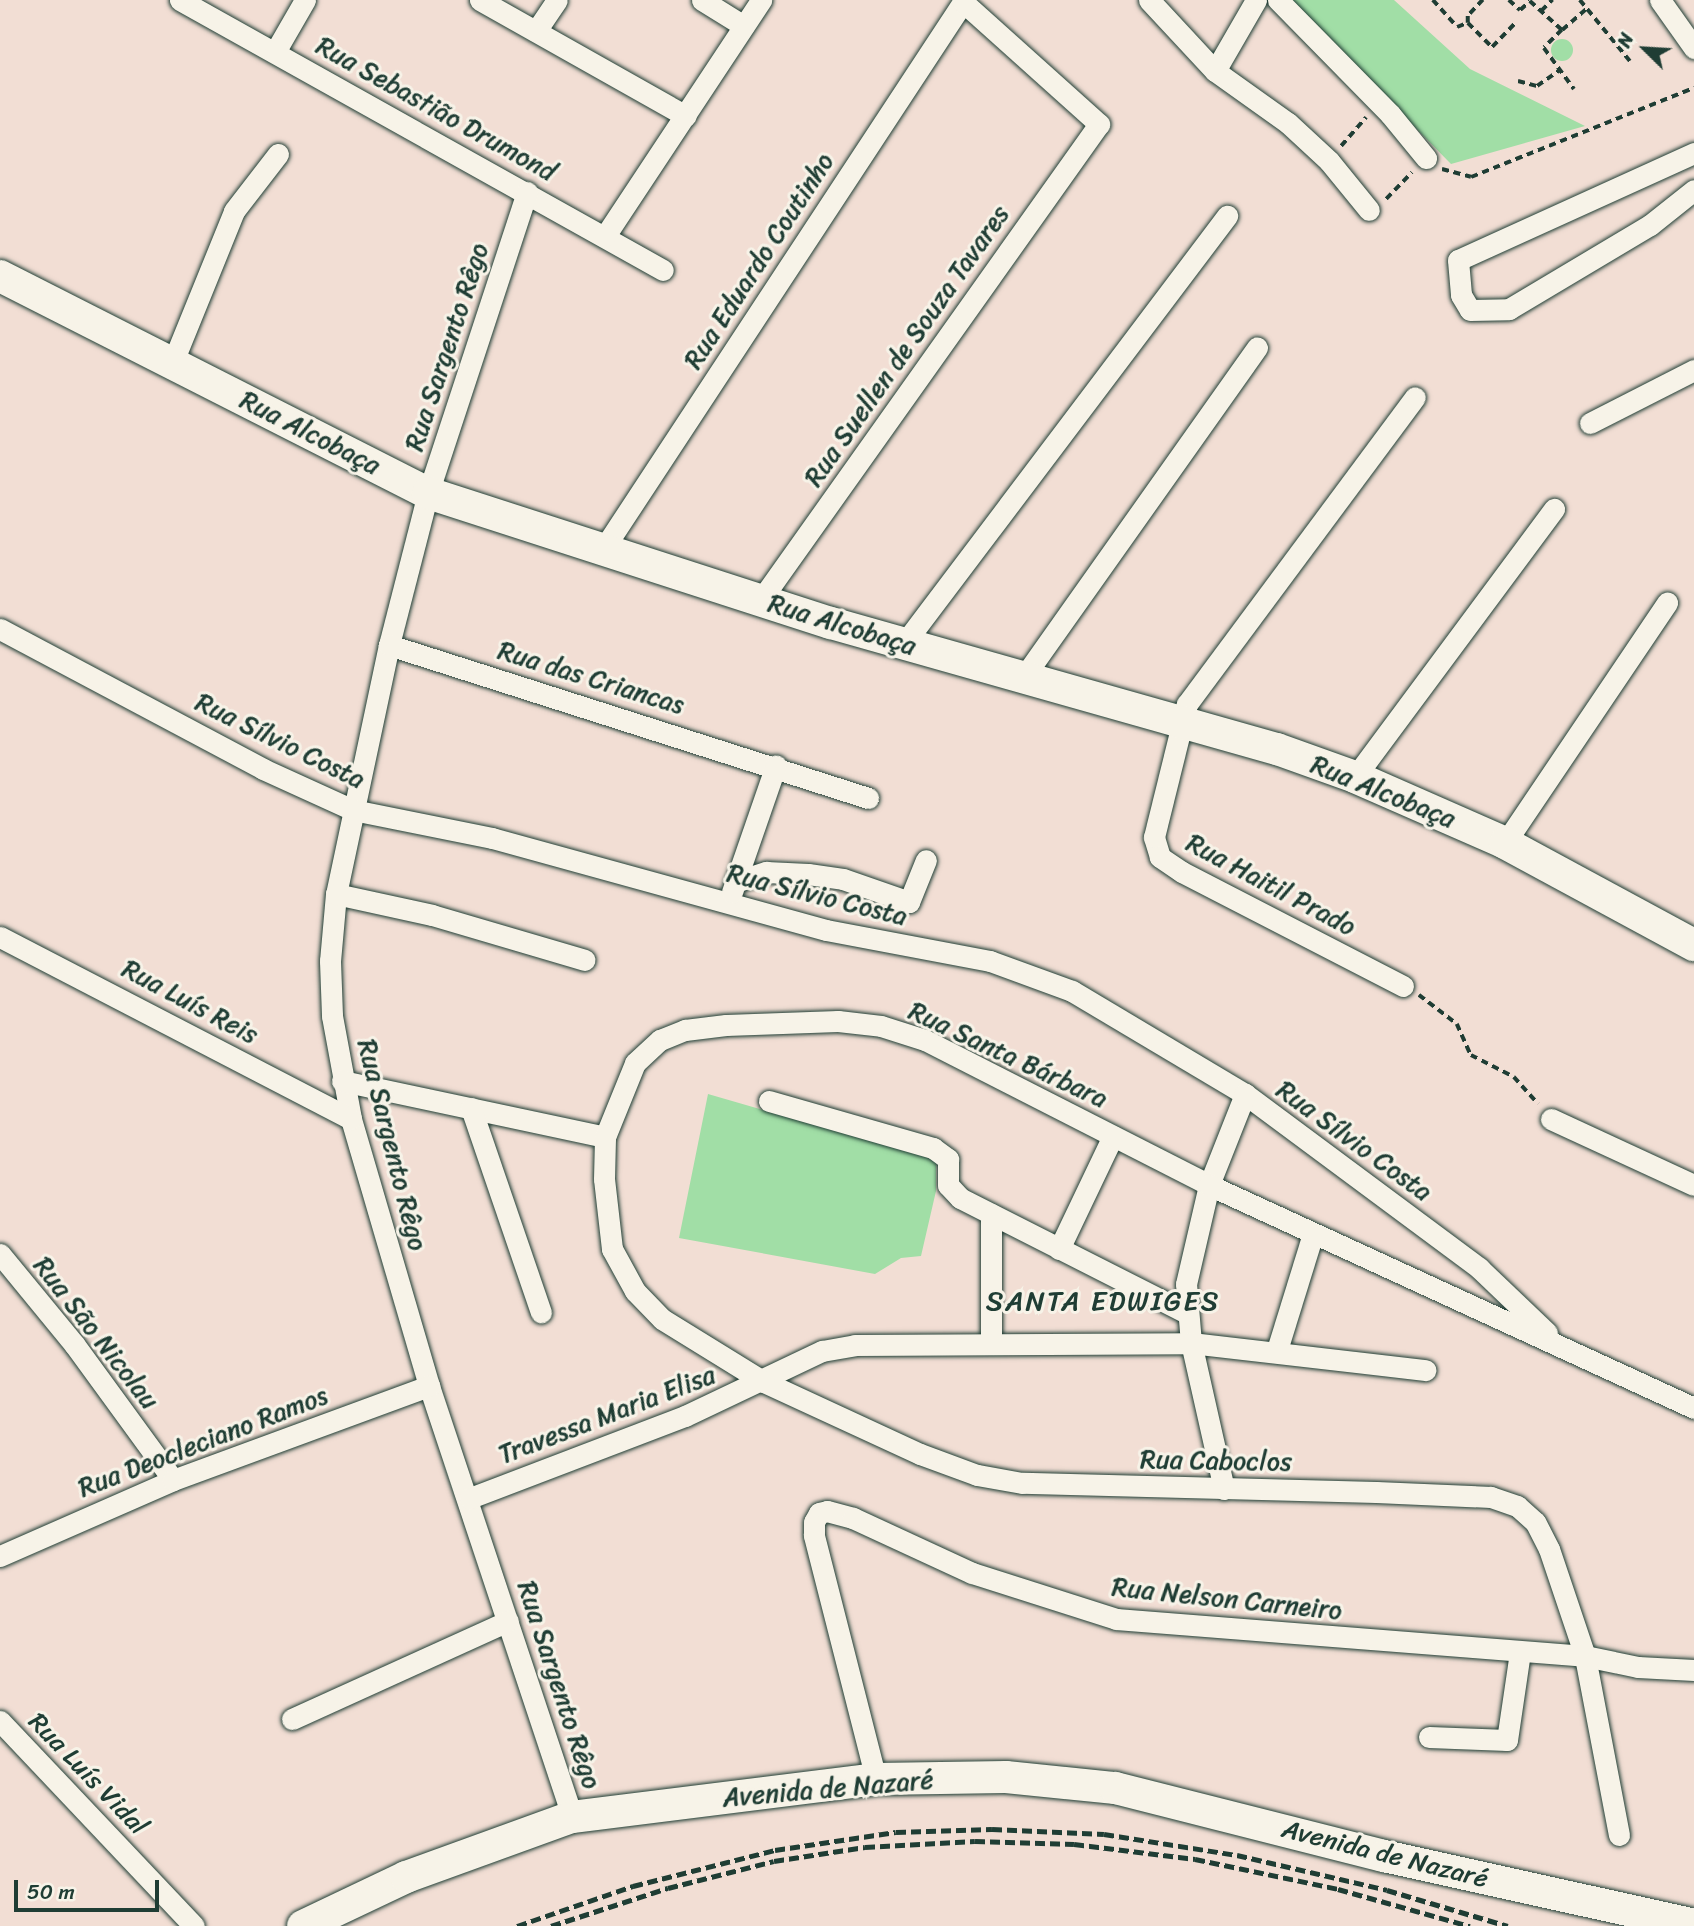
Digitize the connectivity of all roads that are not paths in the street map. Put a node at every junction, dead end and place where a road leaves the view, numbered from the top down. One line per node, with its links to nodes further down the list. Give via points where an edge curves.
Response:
1 (180, 0): 16 (street, Rua Sebastião Drumond)
2 (305, 0): 16 (street)
3 (480, 0): 14 (street)
4 (557, 0): 14 (street)
5 (702, 0): 13 (street)
6 (761, 0): 13 (street)
7 (1149, 0): 12 (street)
8 (1256, 0): 17 (street)
9 (1278, 0): 21 (street)
10 (1660, 0): 15 (street)
11 (963, 2): 36 (street, Rua Eduardo Coutinho); 37 (street, Rua Suellen de Souza Tavares, via 1099,124)
12 (1171, 8): 17 (street)
13 (744, 26): 18 (street)
14 (536, 31): 18 (street)
15 (1694, 48)
16 (275, 52): 23 (street, Rua Sebastião Drumond)
17 (1215, 71): 24 (street, via 1288,123 1329,161)
18 (687, 116): 26 (street)
19 (1694, 153): 22 (street, via 1458,260 1461,295 1470,310 1508,309 1650,225)
20 (278, 154): 30 (street, via 234,211)
21 (1426, 158)
22 (1694, 190)
23 (527, 192): 26 (street, Rua Sebastião Drumond); 34 (street, Rua Sargento Rêgo)
24 (1369, 210)
25 (1227, 216): 41 (street)
26 (605, 236): 27 (street, Rua Sebastião Drumond)
27 (663, 270)
28 (0, 276): 30 (main road, Rua Alcobaça)
29 (1257, 348): 42 (street)
30 (172, 364): 34 (main road, Rua Alcobaça)
31 (1694, 370): 33 (street)
32 (1415, 397): 43 (street, via 1187,704)
33 (1590, 424)
34 (428, 493): 36 (main road, Rua Alcobaça); 40 (street, Rua Sargento Rêgo)
35 (1554, 509): 45 (street)
36 (602, 551): 37 (main road, Rua Alcobaça)
37 (760, 601): 41 (main road, Rua Alcobaça)
38 (1667, 603): 48 (street)
39 (0, 629): 47 (street, Rua Sílvio Costa, via 263,769)
40 (388, 645): 44 (street, Rua das Criancas); 47 (street, Rua Sargento Rêgo)
41 (903, 645): 42 (main road, Rua Alcobaça)
42 (1023, 678): 43 (main road, Rua Alcobaça)
43 (1183, 724): 45 (main road, Rua Alcobaça); 56 (street, Rua Haitil Prado, via 1158,812 1154,837 1160,857)
44 (776, 765): 46 (street, Rua das Criancas); 50 (street)
45 (1355, 777): 48 (main road, Rua Alcobaça)
46 (868, 798)
47 (353, 810): 51 (street, Rua Sargento Rêgo); 52 (street, Rua Sílvio Costa, via 492,838)
48 (1505, 844): 54 (main road, Rua Alcobaça)
49 (926, 860): 50 (street, via 909,902 843,879 808,874 766,872)
50 (735, 882): 52 (street)
51 (336, 894): 55 (street, via 432,915); 57 (street, Rua Sargento Rêgo, via 330,961)
52 (728, 903): 58 (street, Rua Sílvio Costa, via 826,930 990,961 1033,974 1072,991)
53 (0, 937): 61 (street, Rua Luís Reis)
54 (1694, 945)
55 (585, 960)
56 (1403, 986)
57 (342, 1081): 60 (street); 61 (street, Rua Sargento Rêgo)
58 (1245, 1094): 65 (street); 73 (street, Rua Sílvio Costa, via 1479,1268)
59 (769, 1101): 67 (street, via 933,1148 948,1159 953,1192)
60 (471, 1108): 64 (street); 71 (street)
61 (351, 1119): 79 (street, Rua Sargento Rêgo)
62 (1551, 1119): 66 (street)
63 (1113, 1136): 64 (street, Rua Santa Bárbara, via 925,1040 881,1026 838,1021 726,1025 660,1040 635,1063); 65 (street, Rua Santa Bárbara); 69 (street)
64 (605, 1137): 78 (street, Rua Santa Bárbara, via 604,1179 612,1249 635,1291 662,1319)
65 (1209, 1185): 68 (street, Rua Santa Bárbara); 72 (street, via 1190,1257)
66 (1694, 1185)
67 (990, 1214): 69 (street); 75 (street)
68 (1313, 1234): 73 (street, Rua Santa Bárbara); 76 (street)
69 (1059, 1249): 72 (street)
70 (0, 1254): 81 (street, Rua São Nicolau)
71 (541, 1312)
72 (1187, 1313): 74 (street)
73 (1555, 1340): 80 (street)
74 (1191, 1343): 75 (street, Travessa Maria Elisa); 76 (street, Travessa Maria Elisa); 82 (street)
75 (991, 1344): 78 (street, Travessa Maria Elisa, via 855,1345 803,1359)
76 (1277, 1350): 77 (street, Travessa Maria Elisa)
77 (1425, 1370)
78 (764, 1382): 82 (street, Rua Caboclos, via 920,1454 977,1475 1022,1483); 83 (street, Travessa Maria Elisa)
79 (429, 1386): 81 (street, Rua Deocleciano Ramos); 83 (street, Rua Sargento Rêgo)
80 (1694, 1408)
81 (173, 1480): 84 (street, Rua Deocleciano Ramos)
82 (1224, 1489): 87 (street, Rua Caboclos, via 1491,1497 1517,1506 1535,1522 1549,1549)
83 (470, 1498): 85 (street, Rua Sargento Rêgo)
84 (0, 1556)
85 (508, 1620): 89 (street); 93 (street, Rua Sargento Rêgo)
86 (1520, 1652): 87 (street, Rua Nelson Carneiro); 91 (street, via 1507,1740); 92 (street, Rua Nelson Carneiro, via 1116,1619 972,1573 841,1513 819,1513 814,1535)
87 (1585, 1656): 88 (street, Rua Nelson Carneiro, via 1638,1667); 94 (street, Rua Caboclos)
88 (1694, 1670)
89 (292, 1718)
90 (0, 1721): 96 (street, Rua Luís Vidal)
91 (1429, 1737)
92 (876, 1779): 93 (main road, Avenida de Nazaré); 95 (main road, Avenida de Nazaré, via 1006,1777 1115,1787 1384,1856)
93 (572, 1818): 97 (main road, Avenida de Nazaré, via 406,1877)
94 (1619, 1836)
95 (1694, 1925)
96 (194, 1926)
97 (303, 1926)

